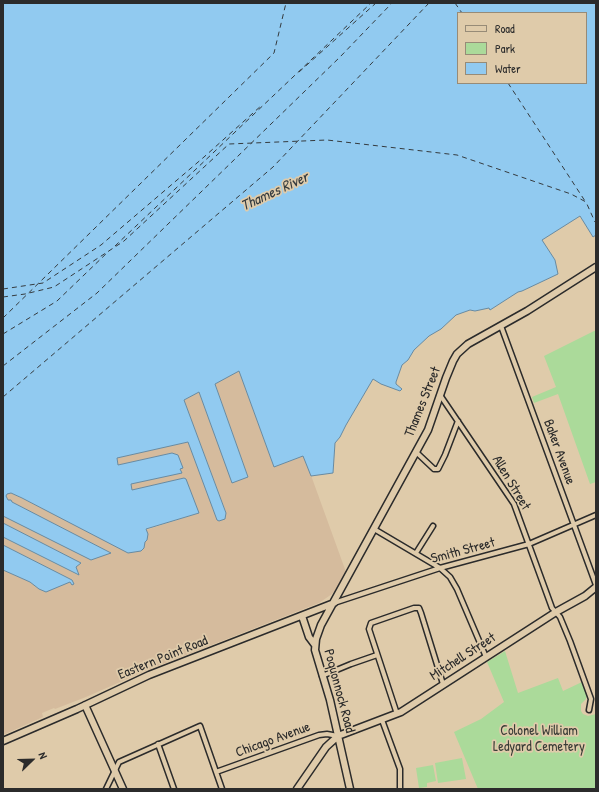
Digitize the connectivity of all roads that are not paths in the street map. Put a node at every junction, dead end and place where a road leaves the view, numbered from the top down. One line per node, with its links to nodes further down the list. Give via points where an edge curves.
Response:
1 (596, 267): 2 (main road, Thames Street)
2 (501, 326): 3 (main road, Thames Street, via 460,351 453,360); 7 (street, Baker Avenue)
3 (440, 394): 4 (street, Allen Street); 5 (main road, Thames Street, via 428,430)
4 (458, 421): 5 (street, via 438,469 434,469); 10 (street, Allen Street, via 511,499)
5 (416, 452): 9 (main road, Thames Street)
6 (596, 515): 7 (street, Smith Street)
7 (574, 525): 10 (street, Smith Street); 13 (street, Baker Avenue)
8 (433, 526): 11 (street)
9 (374, 529): 11 (street); 14 (main road, Thames Street)
10 (529, 544): 12 (street, Smith Street); 15 (street, Allen Street, via 552,608)
11 (416, 553): 12 (street)
12 (440, 568): 14 (street, Smith Street); 19 (street, via 454,582)
13 (596, 586): 15 (main road, Mitchell Street, via 585,596)
14 (334, 603): 16 (main road, Eastern Point Road); 17 (main road, Poquonnock Road, via 318,632)
15 (556, 612): 19 (main road, Mitchell Street); 23 (street, Allen Street, via 570,641 591,699)
16 (302, 616): 17 (main road, via 309,637); 22 (main road, Eastern Point Road, via 149,675)
17 (315, 645): 20 (main road, Poquonnock Road)
18 (377, 655): 20 (street); 21 (street, via 370,625 419,608); 24 (street)
19 (486, 657): 21 (main road, Mitchell Street)
20 (322, 676): 26 (main road, Poquonnock Road)
21 (443, 684): 24 (main road, Mitchell Street)
22 (85, 705): 27 (main road, Eastern Point Road); 29 (main road)
23 (589, 710)
24 (397, 715): 25 (main road, Mitchell Street)
25 (382, 720): 26 (main road, Mitchell Street); 37 (street, via 400,768)
26 (338, 736): 30 (street, Chicago Avenue, via 319,735); 35 (main road, via 326,748); 36 (main road, Poquonnock Road)
27 (3, 741)
28 (158, 744): 29 (street, via 119,762); 30 (street, via 200,726); 33 (street)
29 (114, 770): 31 (street); 32 (main road)
30 (216, 772): 34 (street)
31 (106, 789)
32 (122, 789)
33 (174, 789)
34 (222, 789)
35 (297, 789)
36 (350, 789)
37 (400, 789)

